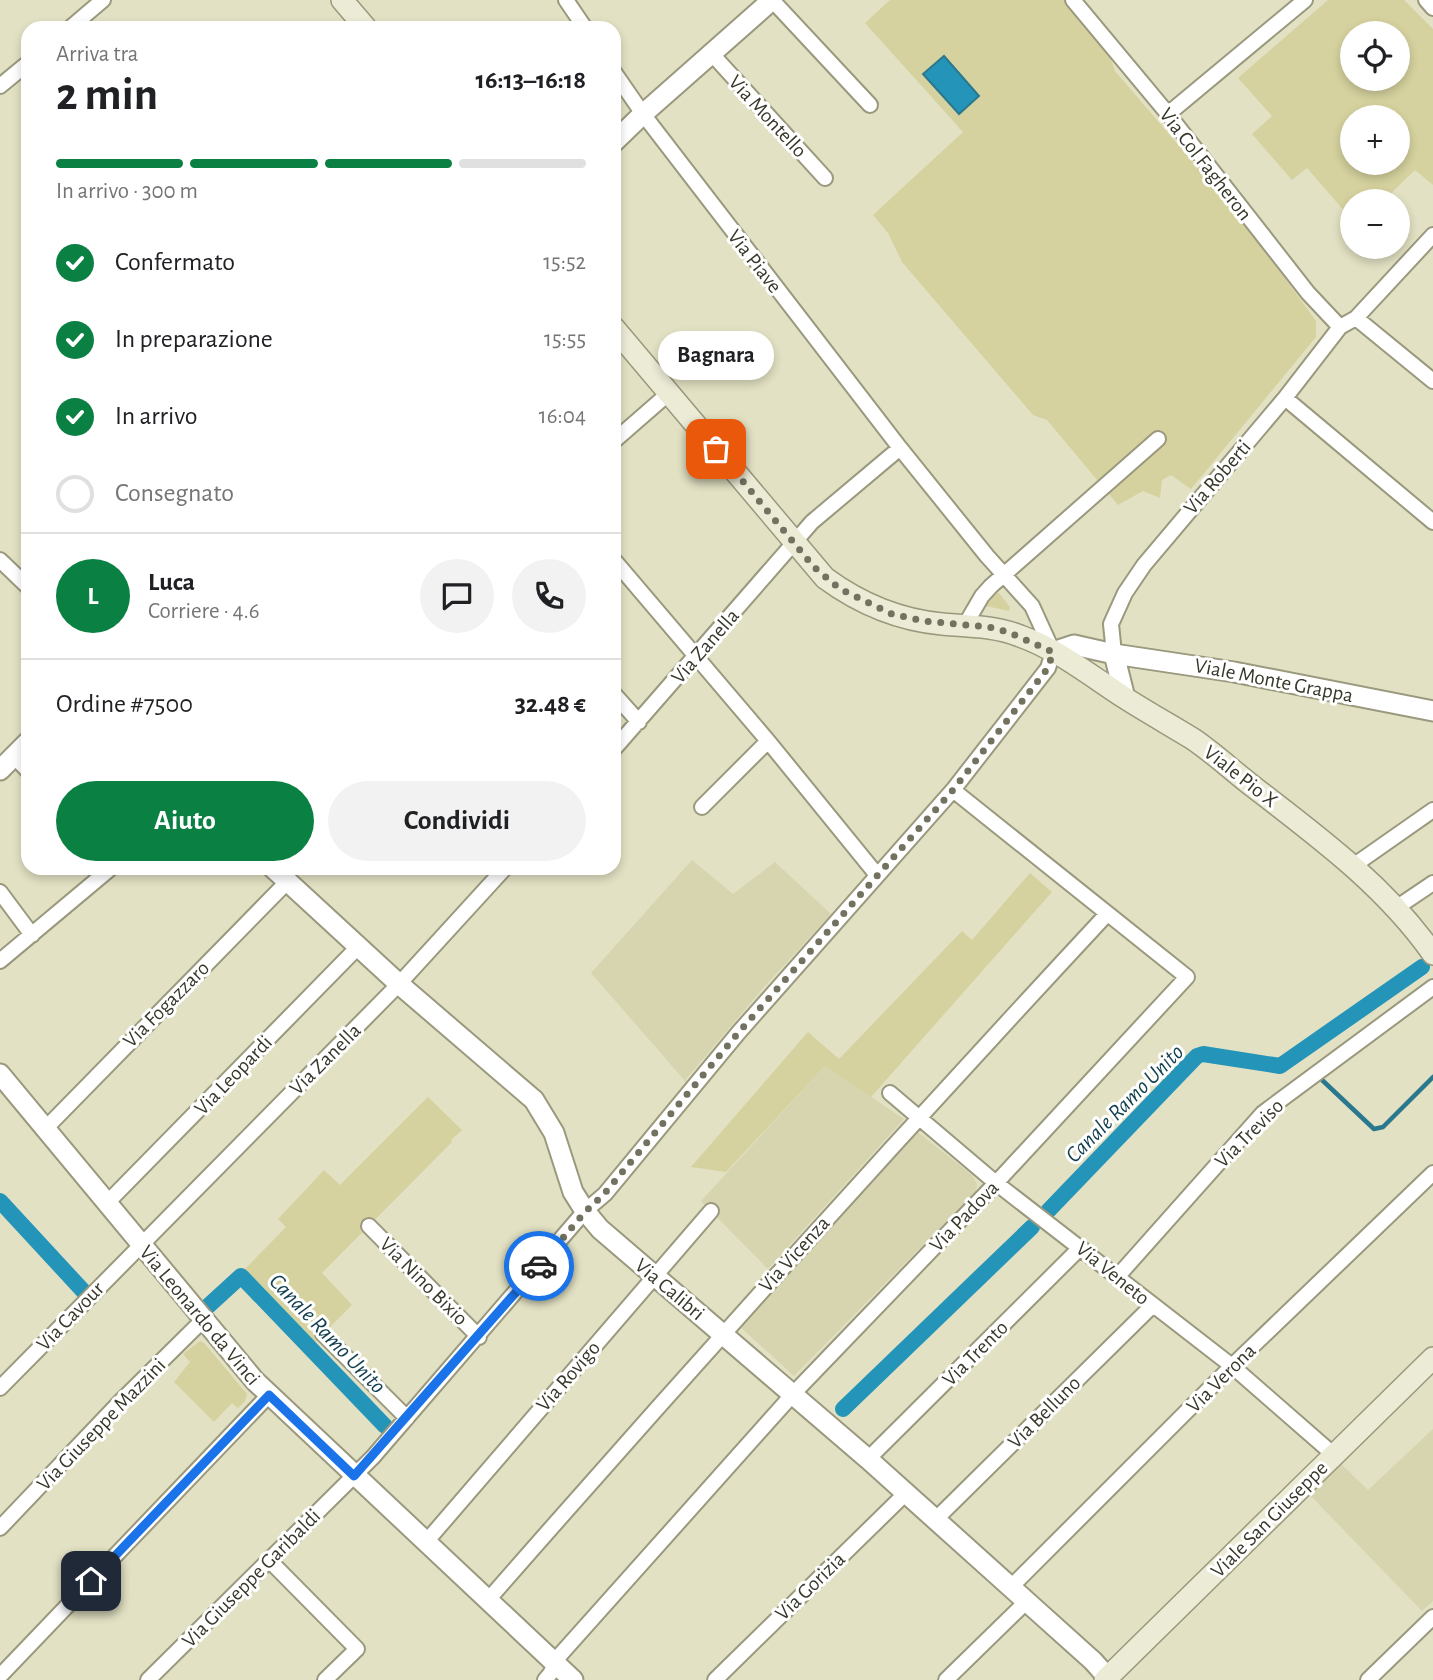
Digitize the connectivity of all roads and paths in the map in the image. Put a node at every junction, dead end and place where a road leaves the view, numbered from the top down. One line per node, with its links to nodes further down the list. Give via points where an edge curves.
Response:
1 (103, 0): 9 (street)
2 (342, 0): 10 (main road)
3 (566, 0): 11 (street)
4 (772, 0): 12 (street); 16 (street)
5 (1073, 0): 18 (street, Via Col Fagheron)
6 (1305, 0): 18 (street)
7 (1426, 0): 8 (street)
8 (1433, 8)
9 (78, 21)
10 (360, 21)
11 (580, 21)
12 (712, 54): 17 (street); 20 (street, Via Montello)
13 (21, 69): 15 (street)
14 (621, 82): 17 (street, Via Piave)
15 (0, 86)
16 (870, 104)
17 (643, 114): 19 (street); 30 (street, Via Piave)
18 (1167, 114): 23 (street, Via Col Fagheron)
19 (621, 135)
20 (825, 178)
21 (1433, 235): 22 (street, Via Roberti)
22 (1356, 318): 23 (street, Via Roberti); 25 (street)
23 (1340, 327): 27 (street, Via Roberti)
24 (621, 336): 26 (main road, Viale Pio X)
25 (1433, 381)
26 (669, 393): 28 (street); 32 (main road, Viale Pio X)
27 (1285, 398): 31 (street); 41 (street, Via Roberti, via 1186,512 1125,593 1111,624)
28 (621, 435)
29 (1158, 439): 35 (street)
30 (900, 448): 32 (street, via 812,522); 35 (street, Via Piave)
31 (1433, 522)
32 (794, 544): 38 (main road, Viale Pio X, via 825,578 858,599 915,620); 42 (street, Via Zanella)
33 (1, 562): 36 (street)
34 (621, 568): 42 (street)
35 (1003, 574): 37 (street, Via Piave); 38 (street, via 982,596)
36 (21, 581)
37 (1032, 606): 39 (street, via 1034,620); 40 (street, Via Piave)
38 (965, 625): 39 (main road, Viale Pio X)
39 (1020, 635): 40 (main road, Viale Pio X)
40 (1053, 652): 41 (street, Viale Monte Grappa, via 1074,645); 43 (main road, Viale Pio X); 49 (street, Via Giuseppe Garibaldi, via 1048,668)
41 (1114, 654): 43 (street); 45 (street, Viale Monte Grappa)
42 (696, 655): 46 (street, Via Zanella); 48 (street)
43 (1125, 698): 52 (main road, Viale Pio X, via 1195,741)
44 (621, 702): 46 (street)
45 (1433, 711)
46 (639, 722): 47 (street, Via Zanella)
47 (621, 741)
48 (768, 741): 50 (street); 56 (street)
49 (953, 790): 56 (street, Via Giuseppe Garibaldi); 60 (street, Via Padova)
50 (702, 807)
51 (1433, 810): 52 (street)
52 (1353, 866): 59 (main road, Viale Pio X)
53 (101, 875): 61 (street)
54 (281, 875): 62 (street, Via Calibri); 70 (street, Via Fogazzaro)
55 (499, 875): 65 (street, Via Zanella)
56 (877, 875): 75 (street, Via Giuseppe Garibaldi)
57 (1433, 883): 59 (street)
58 (0, 892): 61 (street)
59 (1396, 908): 63 (main road, Viale Pio X)
60 (1107, 914): 69 (street, Via Vicenza); 72 (street, Via Padova, via 1187,977)
61 (32, 934): 64 (street)
62 (359, 946): 65 (street, Via Calibri); 73 (street, Via Leopardi)
63 (1433, 954)
64 (0, 961)
65 (399, 984): 75 (street, Via Calibri, via 538,1106 554,1133 569,1184); 77 (street, Via Zanella)
66 (1433, 987): 80 (street, Via Treviso, via 1263,1113)
67 (0, 1074): 70 (street, Via Leonardo da Vinci)
68 (890, 1093): 69 (street, Via Veneto)
69 (919, 1116): 72 (street, Via Veneto); 83 (street, Via Vicenza)
70 (45, 1129): 73 (street, Via Leonardo da Vinci)
71 (1433, 1173): 87 (street, Via Verona)
72 (996, 1183): 78 (street, Via Veneto); 89 (street, Via Padova)
73 (107, 1203): 77 (street, Via Leonardo da Vinci)
74 (711, 1210): 79 (street, Via Rovigo)
75 (585, 1212): 79 (street, Via Calibri); 85 (street, Via Giuseppe Garibaldi)
76 (369, 1226): 85 (street, Via Nino Bixio)
77 (140, 1245): 82 (street, Via Leonardo da Vinci); 88 (street, Via Cavour)
78 (1081, 1247): 80 (street, Via Veneto); 93 (street, Via Trento)
79 (654, 1276): 83 (street, Via Calibri); 98 (street, Via Rovigo)
80 (1118, 1276): 81 (street, Via Veneto)
81 (1153, 1305): 87 (street, Via Veneto); 96 (street, Via Belluno)
82 (202, 1321): 90 (street, Via Leonardo da Vinci); 97 (street, Via Giuseppe Mazzini)
83 (722, 1333): 89 (street, Via Calibri); 101 (street, Via Vicenza)
84 (323, 1334): 91 (street)
85 (479, 1337): 91 (street, Via Giuseppe Garibaldi)
86 (1433, 1358): 92 (main road, Viale San Giuseppe)
87 (1232, 1366): 92 (street, Via Veneto); 100 (street, Via Verona)
88 (0, 1388)
89 (794, 1394): 93 (street, Via Calibri); 104 (street, Via Padova)
90 (269, 1395): 94 (street, Via Leonardo da Vinci); 105 (street)
91 (407, 1418): 94 (street, Via Giuseppe Garibaldi)
92 (1334, 1455): 106 (main road, Viale San Giuseppe)
93 (869, 1459): 95 (street, Via Calibri)
94 (354, 1476): 98 (street, Via Leonardo da Vinci); 99 (street, Via Giuseppe Garibaldi)
95 (906, 1493): 96 (street, Via Calibri); 111 (street, Via Gorizia)
96 (936, 1519): 100 (street, Via Calibri)
97 (0, 1528)
98 (426, 1542): 101 (street, Via Leonardo da Vinci)
99 (269, 1560): 107 (street, Via Giuseppe Garibaldi); 108 (street, via 357,1649)
100 (1011, 1587): 102 (street, Via Calibri)
101 (488, 1600): 104 (street, Via Leonardo da Vinci)
102 (1027, 1601): 106 (street, Via Calibri); 112 (street)
103 (1433, 1617): 113 (street)
104 (554, 1662): 109 (street, Via Padova); 110 (street, Via Leonardo da Vinci)
105 (0, 1676)
106 (1108, 1679)
107 (148, 1680)
108 (326, 1680)
109 (545, 1680)
110 (573, 1680)
111 (715, 1680)
112 (946, 1680)
113 (1368, 1680)

